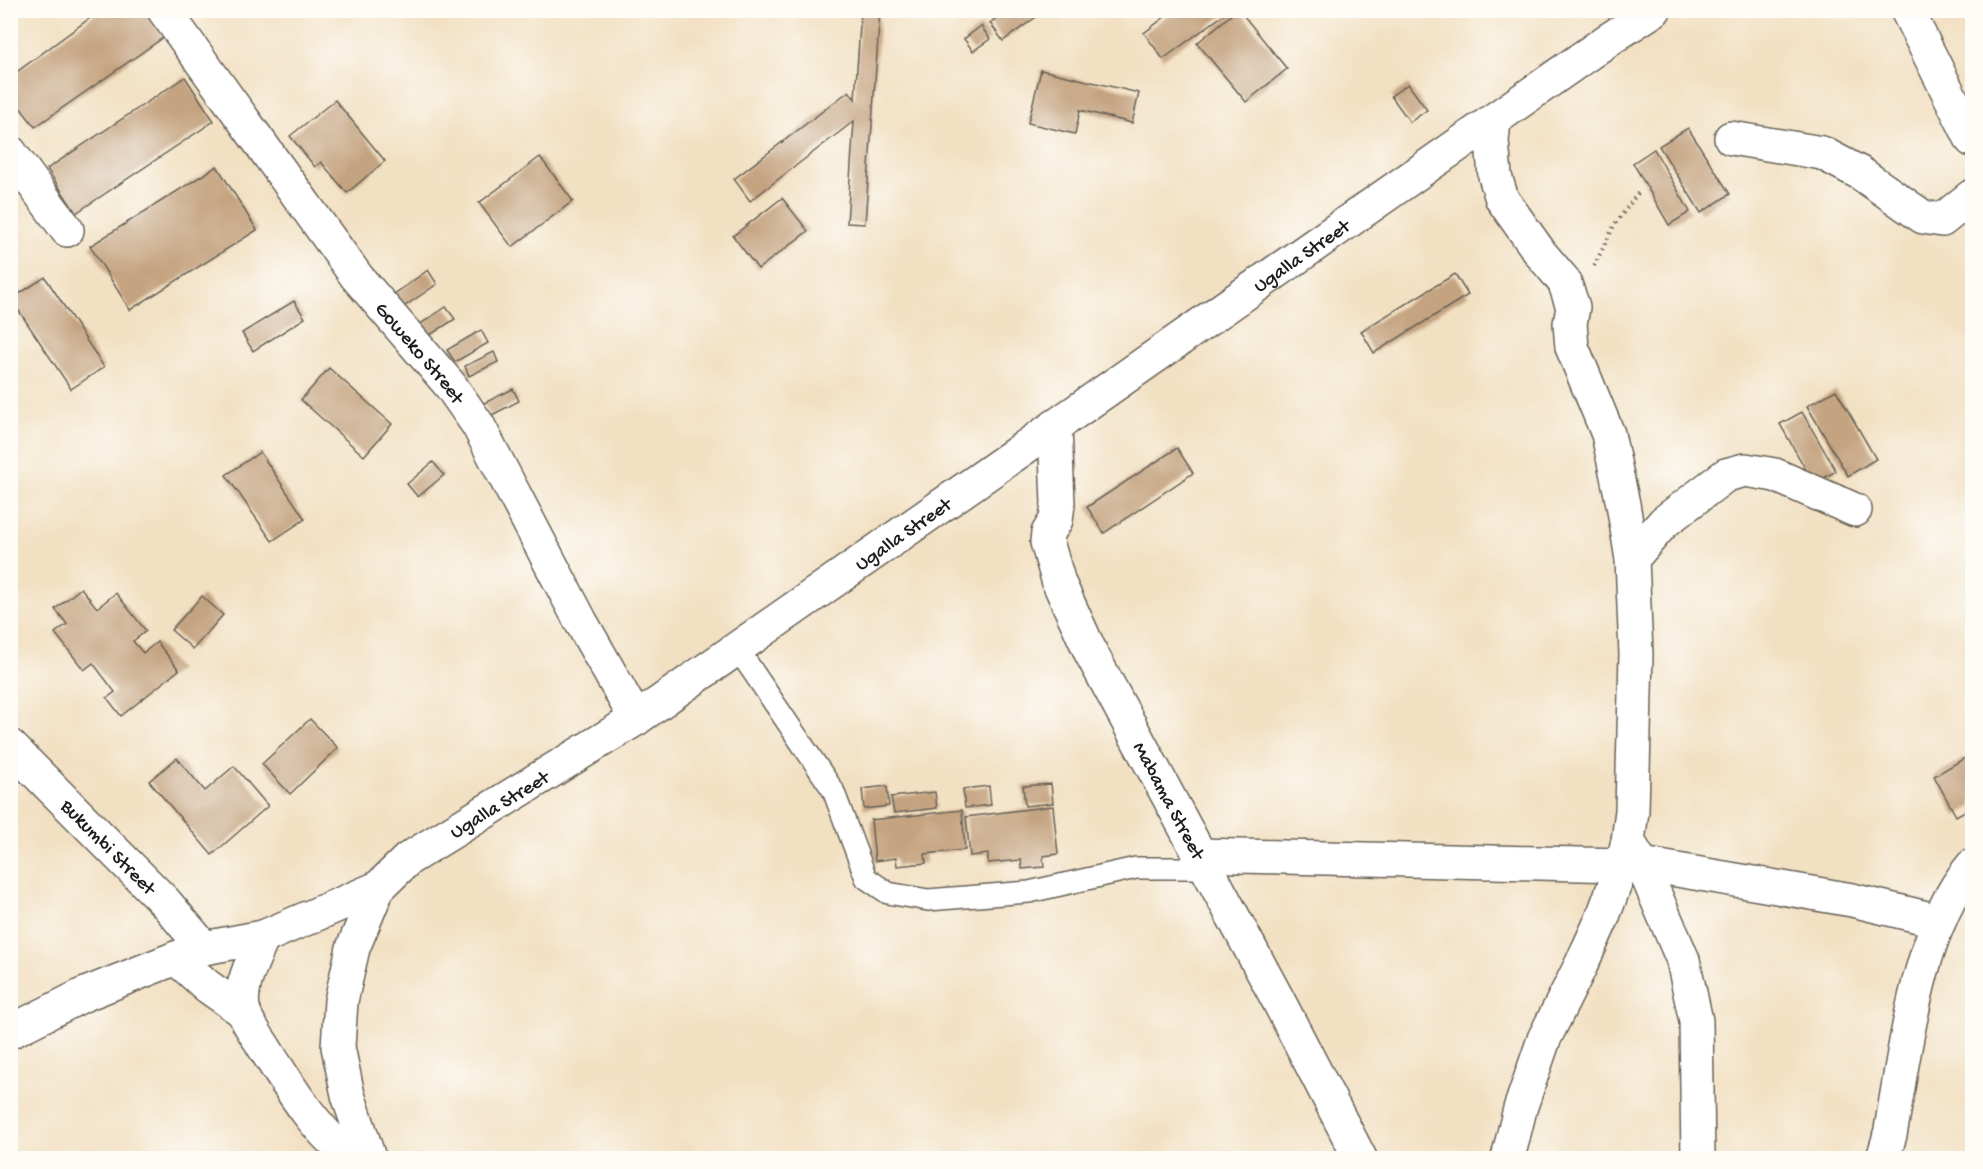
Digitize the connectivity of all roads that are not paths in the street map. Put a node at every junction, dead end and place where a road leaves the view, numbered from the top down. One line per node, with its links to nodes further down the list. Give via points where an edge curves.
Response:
1 (164, 10): 14 (street, Goweko Street, via 357,277 450,385 478,425)
2 (1653, 10): 4 (street, Ugalla Street)
3 (1907, 10): 6 (street)
4 (1494, 121): 10 (street, Ugalla Street); 12 (street, via 1495,176 1502,199 1564,281 1573,307 1572,347 1608,434)
5 (1731, 138): 8 (street, via 1822,153 1860,173 1923,217 1942,220)
6 (1972, 140)
7 (10, 152): 9 (street)
8 (1972, 196)
9 (67, 230)
10 (1055, 426): 13 (street, Ugalla Street); 17 (street, Mabama Street, via 1058,504 1047,542 1059,584 1091,653)
11 (1855, 510): 12 (street, via 1775,474 1746,470 1726,475 1664,522)
12 (1632, 559): 16 (street, via 1636,654)
13 (737, 648): 14 (street, Ugalla Street); 17 (lane, via 833,790 866,878 888,893 928,900 1029,892 1136,868)
14 (636, 719): 19 (street, Ugalla Street, via 408,859)
15 (10, 746): 22 (street, Bukumbi Street, via 165,902)
16 (1631, 857): 17 (street); 20 (street); 28 (street, via 1544,1039); 29 (street, via 1683,960 1696,1021)
17 (1203, 862): 27 (street, Mabama Street)
18 (1972, 866): 20 (street)
19 (378, 888): 21 (street); 26 (street, Ugalla Street, via 353,948 338,1047 348,1095)
20 (1939, 921): 30 (street, via 1921,978)
21 (262, 937): 22 (street); 23 (street, via 243,991)
22 (190, 953): 23 (street, Bukumbi Street, via 207,986); 24 (street, via 82,995)
23 (244, 1012): 25 (street, via 316,1123)
24 (10, 1032)
25 (354, 1158)
26 (369, 1158)
27 (1360, 1158)
28 (1508, 1158)
29 (1698, 1158)
30 (1883, 1158)

